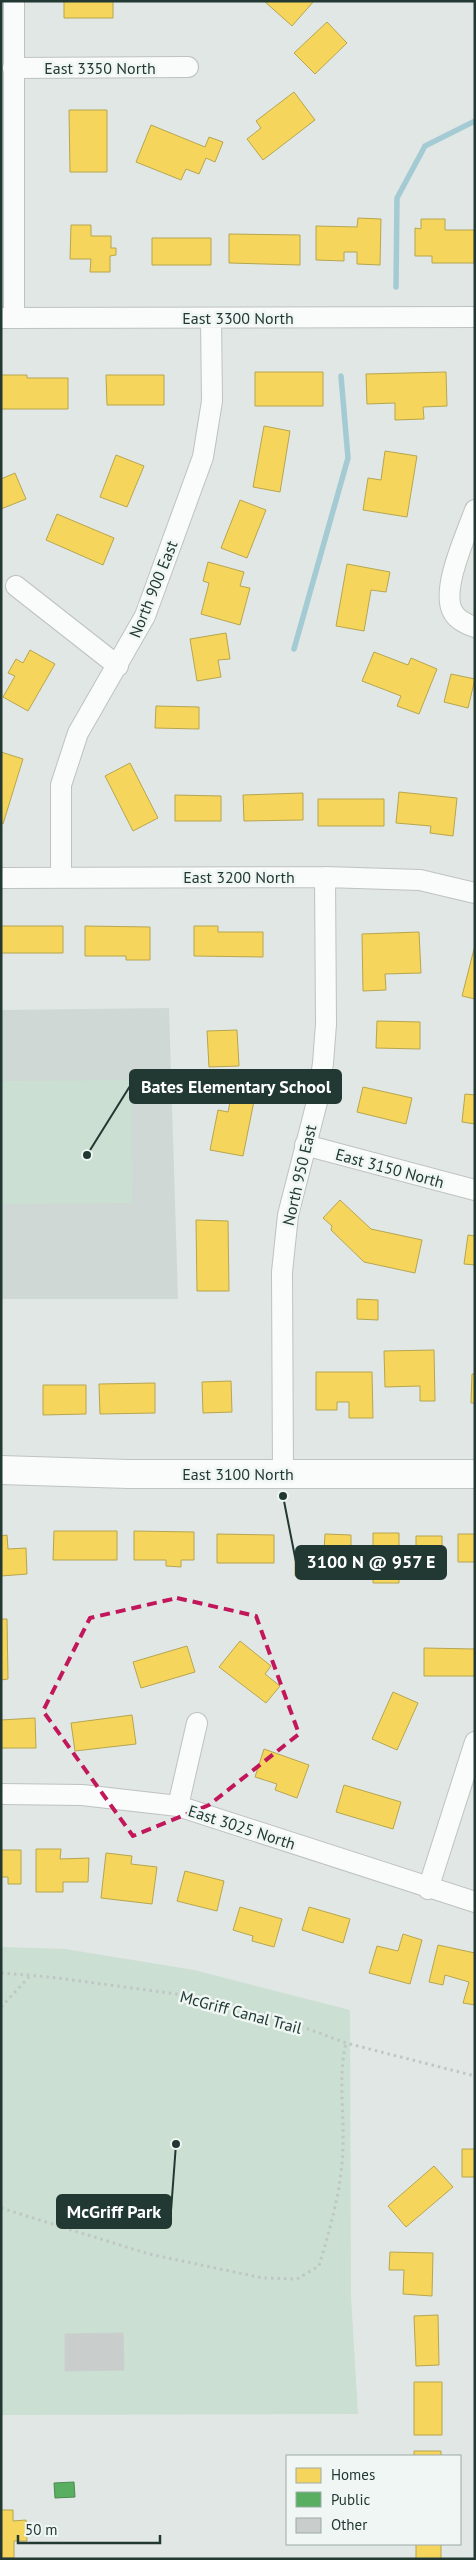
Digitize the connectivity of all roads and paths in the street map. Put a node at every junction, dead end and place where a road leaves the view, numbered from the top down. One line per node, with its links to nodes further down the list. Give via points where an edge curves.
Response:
1 (14, 1): 3 (street)
2 (188, 67): 3 (street, East 3350 North)
3 (13, 68): 4 (street)
4 (8, 318): 5 (street, East 3300 North)
5 (211, 318): 6 (street, East 3300 North); 10 (street, North 900 East, via 212,401 203,457 145,616)
6 (475, 318)
7 (475, 510): 9 (street, via 450,590 452,611 459,619)
8 (16, 586): 10 (street)
9 (475, 627)
10 (118, 666): 13 (street, North 900 East, via 78,733 61,785)
11 (324, 877): 13 (street, East 3200 North); 14 (street, East 3200 North, via 420,880); 15 (street, North 950 East, via 324,1063)
12 (1, 878): 13 (street, East 3200 North)
13 (61, 878)
14 (475, 893)
15 (305, 1145): 16 (street, East 3150 North); 18 (street, North 950 East, via 288,1215 282,1272)
16 (475, 1190)
17 (1, 1470): 18 (main road, East 3100 North)
18 (282, 1474): 19 (main road, East 3100 North)
19 (475, 1474)
20 (197, 1723): 23 (street)
21 (475, 1742): 24 (street)
22 (1, 1794): 23 (street, East 3025 North, via 82,1795)
23 (178, 1806): 24 (street, East 3025 North)
24 (428, 1889): 25 (street, East 3025 North)
25 (475, 1902)
26 (1, 1973): 27 (path, McGriff Canal Trail)
27 (29, 1977): 28 (path); 29 (path, McGriff Canal Trail, via 199,1997 279,2018)
28 (1, 2007)
29 (346, 2043): 30 (path, McGriff Canal Trail); 31 (path, via 340,2067 343,2143 336,2209 318,2266 297,2279 263,2278 149,2254)
30 (475, 2076)
31 (1, 2208)

